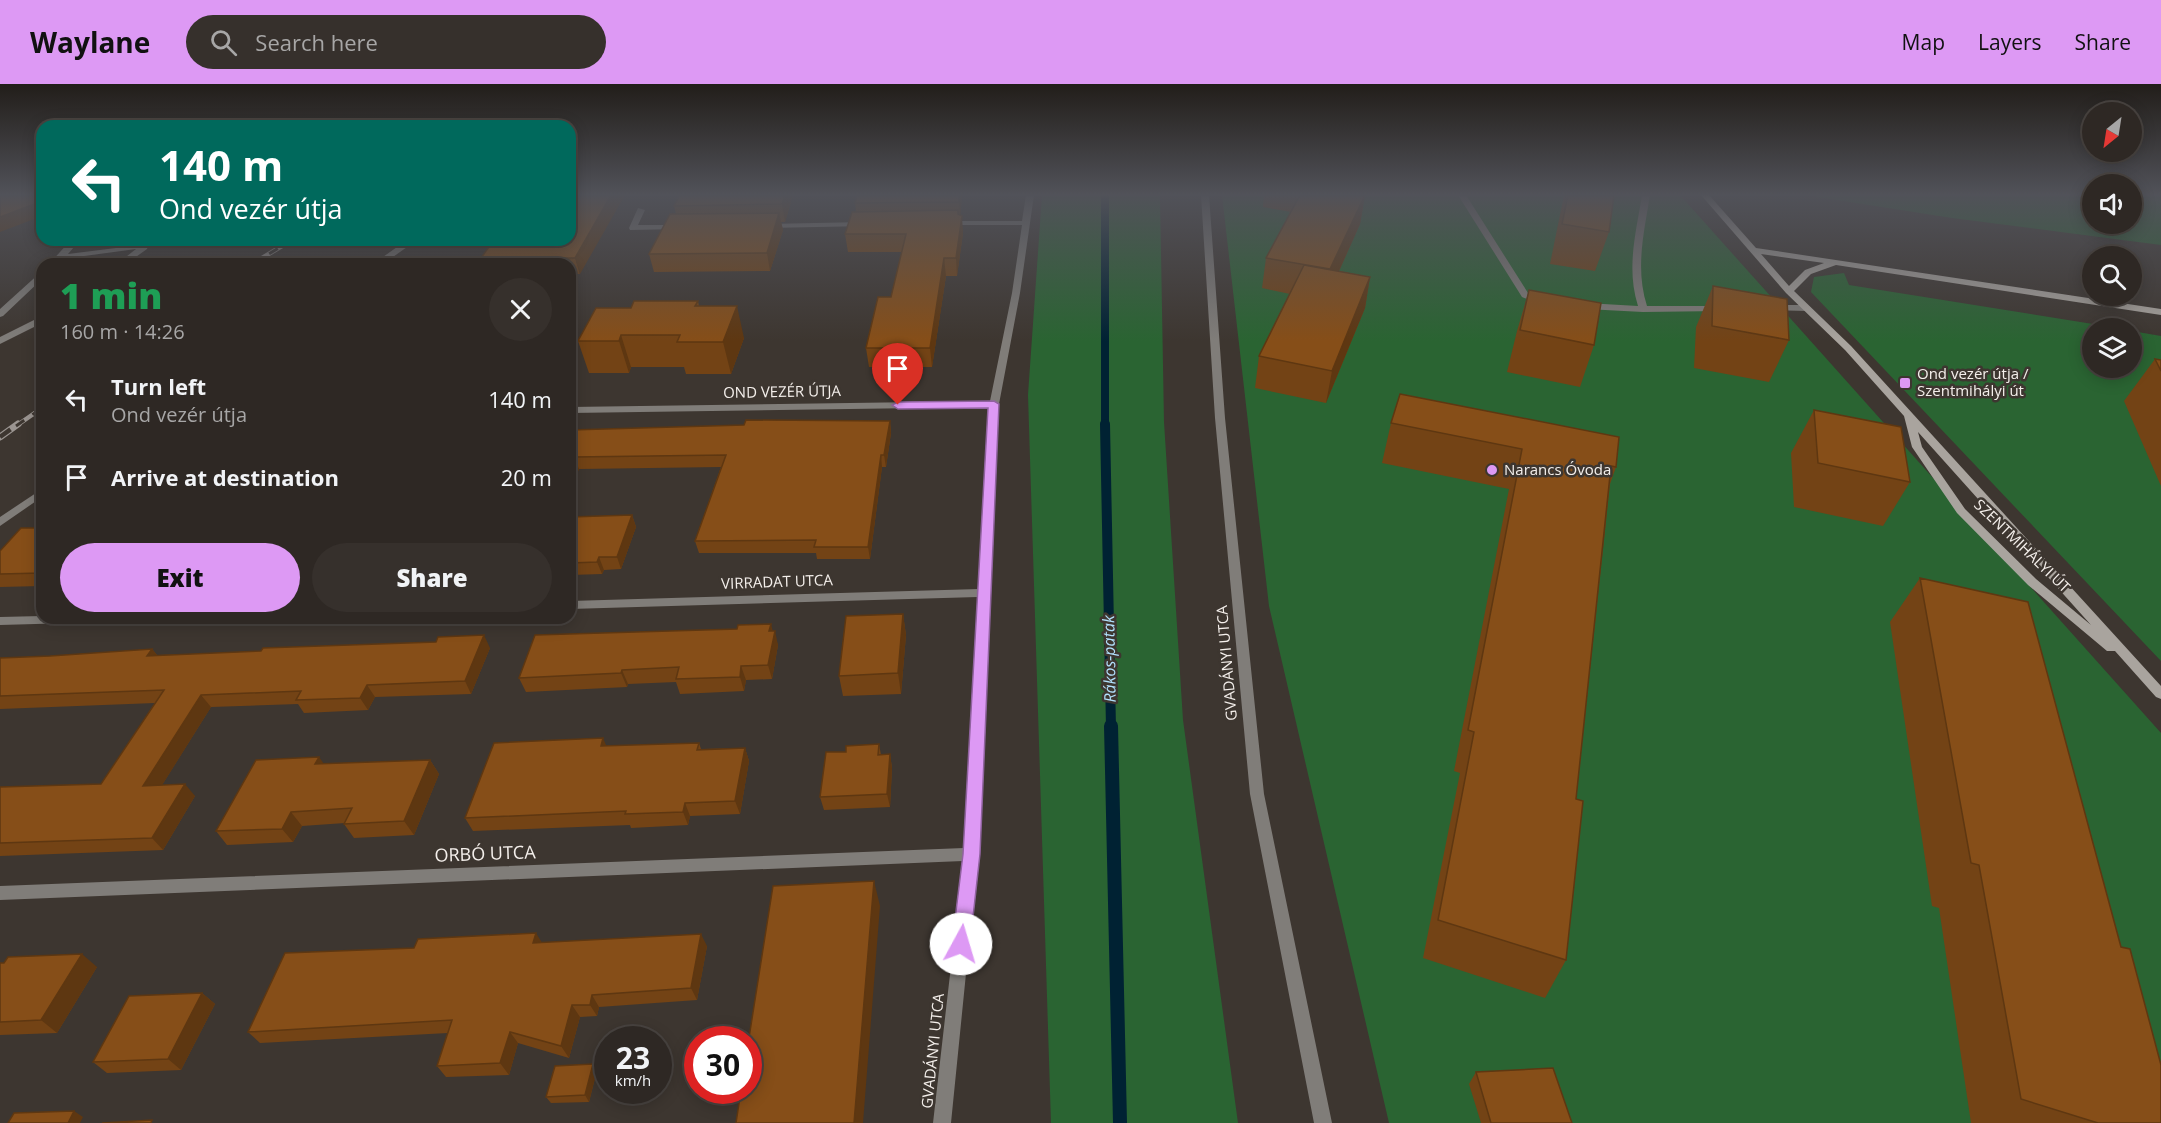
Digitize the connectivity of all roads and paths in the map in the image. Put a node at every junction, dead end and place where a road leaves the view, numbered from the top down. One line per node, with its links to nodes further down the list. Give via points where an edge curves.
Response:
1 (1022, 243): 27 (street, GVADÁNYI UTCA)
2 (1209, 243): 41 (street, GVADÁNYI UTCA, via 1220,418 1257,794)
3 (1493, 243): 17 (street, via 1525,295)
4 (1637, 243): 21 (street, via 1636,290)
5 (1748, 243): 10 (street, SZENTMIHÁLYI ÚT)
6 (70, 246): 11 (street)
7 (133, 246): 11 (street)
8 (144, 246): 12 (street)
9 (404, 246): 13 (street)
10 (1754, 250): 14 (street); 16 (street, SZENTMIHÁLYI ÚT)
11 (61, 256)
12 (129, 258)
13 (386, 258)
14 (1837, 261): 16 (street, via 1808,272); 23 (street)
15 (36, 280): 24 (street)
16 (1789, 291): 20 (street, SZENTMIHÁLYI ÚT)
17 (1548, 304)
18 (1572, 306): 21 (street)
19 (1765, 308): 20 (street)
20 (1807, 308): 29 (street, SZENTMIHÁLYI ÚT)
21 (1643, 309): 22 (street)
22 (1732, 309)
23 (2161, 312)
24 (0, 314)
25 (36, 322): 26 (street)
26 (0, 341)
27 (994, 404): 28 (street, OND VEZÉR ÚTJA); 32 (street, GVADÁNYI UTCA)
28 (576, 410)
29 (1908, 413): 36 (street, SZENTMIHÁLYI ÚT); 36 (street, SZENTMIHÁLYI ÚT, via 1917,447 1961,511 2032,582)
30 (36, 496): 31 (street)
31 (0, 522)
32 (985, 593): 33 (street, VIRRADAT UTCA); 38 (street, GVADÁNYI UTCA)
33 (576, 605)
34 (36, 620): 35 (street)
35 (0, 621)
36 (2147, 678): 37 (street, SZENTMIHÁLYI ÚT)
37 (2161, 694)
38 (971, 854): 39 (street, ORBÓ UTCA); 40 (street, GVADÁNYI UTCA)
39 (0, 893)
40 (942, 1123)
41 (1323, 1123)

